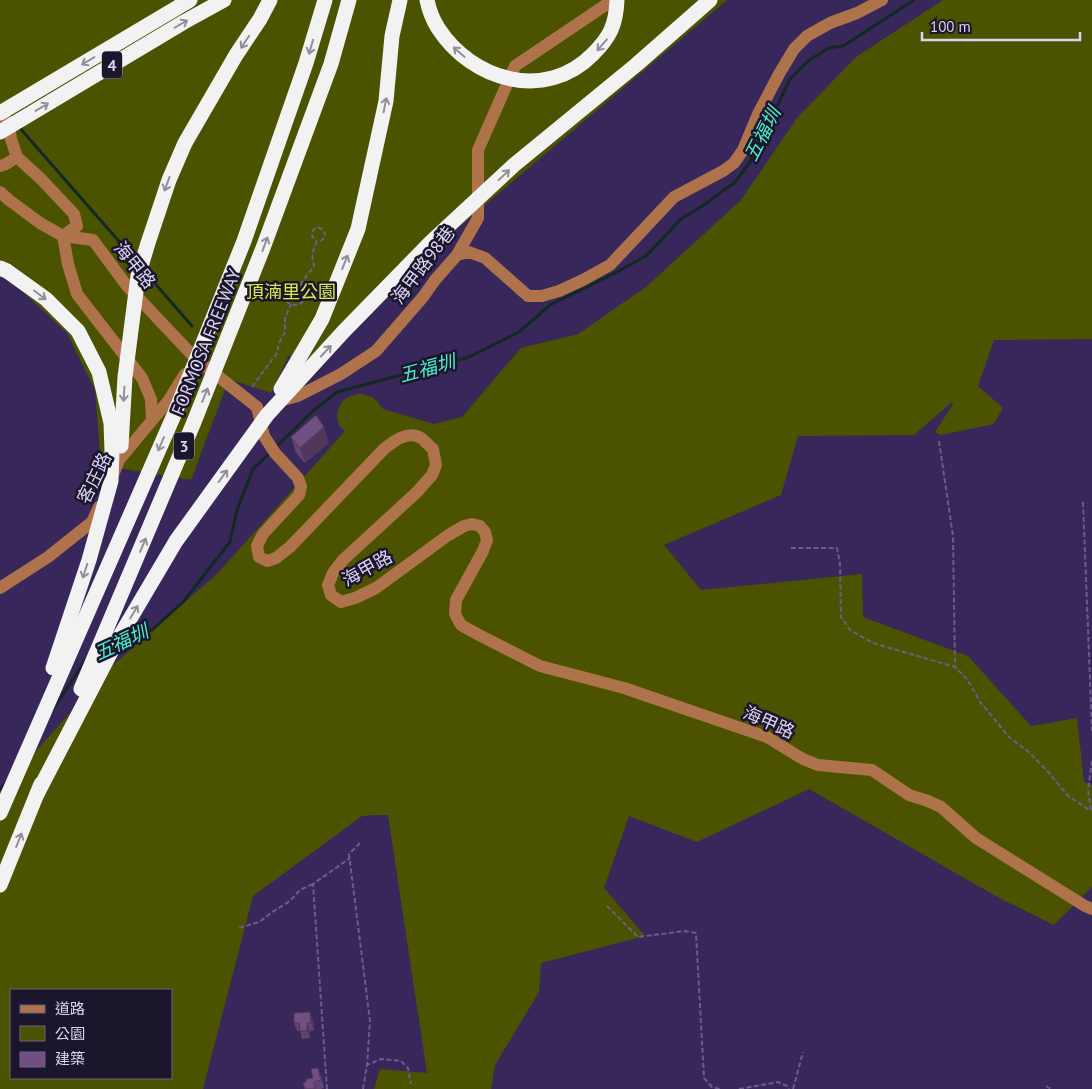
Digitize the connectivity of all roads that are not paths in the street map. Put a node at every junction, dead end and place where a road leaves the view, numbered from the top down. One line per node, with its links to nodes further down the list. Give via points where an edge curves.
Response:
1 (190, 0): 11 (highway, 4, one-way to 11)
2 (224, 0): 12 (highway, 4, one-way to 2, bridge)
3 (270, 0): 22 (highway, one-way to 22, bridge, via 185,144 150,235 138,276 125,377 121,446)
4 (325, 0): 24 (highway, FORMOSA FREEWAY / 3, one-way to 24, bridge, via 240,250 174,415)
5 (349, 0): 25 (highway, FORMOSA FREEWAY / 3, one-way to 5, bridge, via 260,257 331,64)
6 (400, 0): 20 (highway, one-way to 6, bridge, via 322,319 358,229 386,101 392,36)
7 (426, 0): 8 (highway, one-way to 7, bridge, via 617,10 611,32 595,53 576,69 538,82 511,80 489,73 473,63 450,44 438,28)
8 (615, 0): 17 (street, 海甲路98巷, via 515,66 478,150 478,218)
9 (710, 0): 20 (highway, one-way to 9, bridge, via 431,242 514,166)
10 (882, 0): 17 (street, via 807,36 794,49 779,74 734,163 674,197 610,265 559,291 528,296 485,258 469,252)
11 (0, 113): 13 (street, via 6,118)
12 (0, 132)
13 (17, 157): 14 (street); 16 (street, via 74,214 77,226)
14 (0, 166)
15 (0, 192): 16 (street, 海甲路, via 40,223)
16 (63, 236): 19 (street, 海甲路, via 93,240 127,286); 21 (street, via 77,294 142,378 151,399)
17 (457, 255): 20 (street, 海甲路98巷, via 376,351 341,374)
18 (0, 268): 22 (highway, one-way to 22, bridge, via 46,299 78,331 99,372 111,423)
19 (195, 358): 20 (street, 海甲路); 21 (street, 客庄路, via 170,400)
20 (262, 411): 25 (highway, one-way to 20, bridge, via 114,646 176,541); 28 (street, 海甲路, via 264,436 298,478 301,487 299,495 263,534 257,546 259,557 267,561 290,547 384,449 406,435 419,437 433,449 436,465 432,475 343,560 328,585 331,595 341,602 355,598 376,588 464,526 480,526 486,540 483,551 456,600 455,614 461,625 540,666 624,688 759,734 818,765 872,770 909,795 941,807 976,838)
21 (152, 420): 23 (street, 客庄路, via 119,460 92,522 48,557)
22 (112, 480): 24 (highway, one-way to 24, bridge, via 89,560)
23 (0, 588)
24 (14, 782): 26 (highway, FORMOSA FREEWAY / 3, bridge)
25 (37, 794): 27 (highway, FORMOSA FREEWAY / 3, one-way to 25, bridge)
26 (0, 813)
27 (0, 885)
28 (1092, 909)

